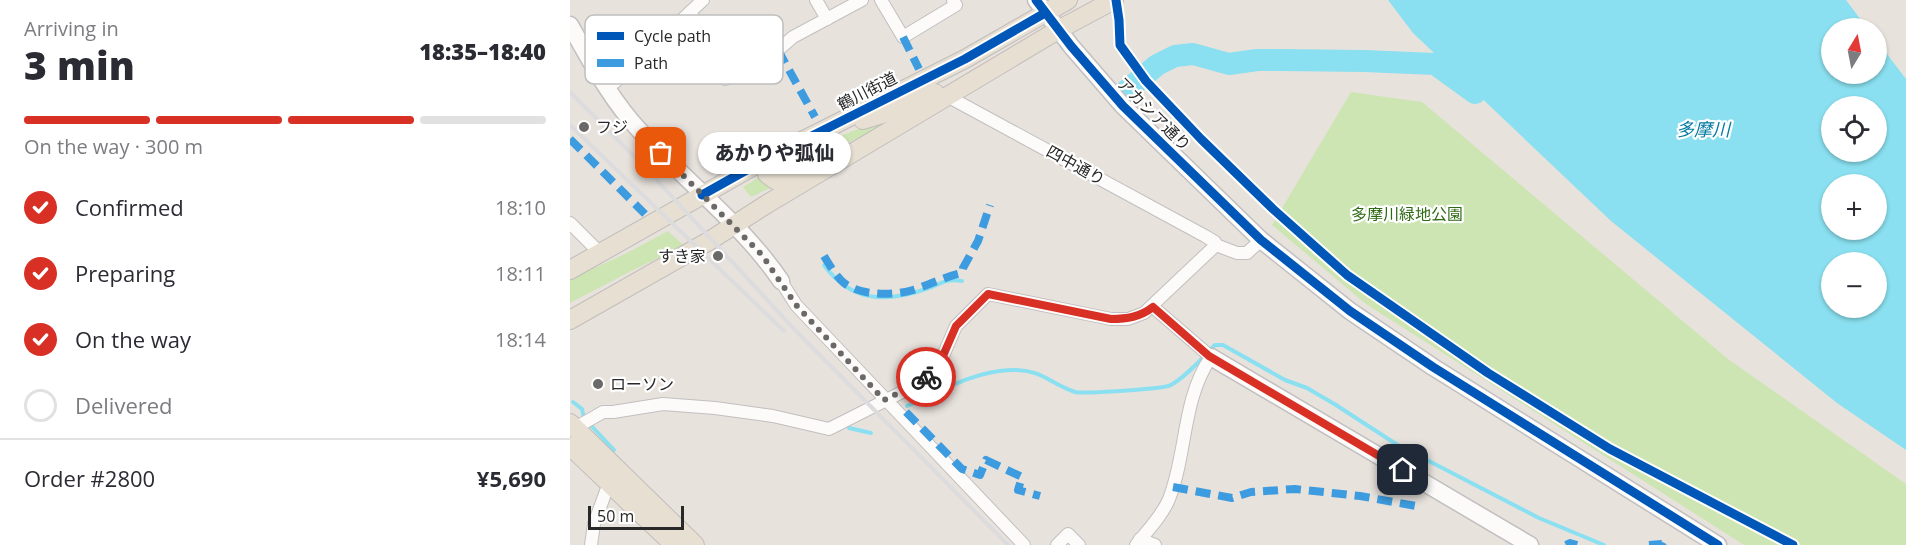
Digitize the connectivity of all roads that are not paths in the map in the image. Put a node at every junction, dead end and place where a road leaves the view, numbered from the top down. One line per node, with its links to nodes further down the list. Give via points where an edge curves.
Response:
1 (704, 0): 9 (street)
2 (816, 0): 12 (street)
3 (862, 0): 12 (street)
4 (881, 0): 5 (street, via 903,37 956,5)
5 (953, 0)
6 (1114, 0): 14 (main road)
7 (1067, 1): 8 (main road, 鶴川街道)
8 (1040, 6): 14 (street, アカシア通り); 21 (main road, 鶴川街道, via 965,59)
9 (690, 12): 10 (street); 11 (street)
10 (687, 15)
11 (692, 15)
12 (827, 19): 15 (street)
13 (570, 25): 16 (street)
14 (1058, 30): 20 (main road); 27 (street, アカシア通り, via 1123,106)
15 (783, 46)
16 (585, 51)
17 (605, 84): 19 (street)
18 (612, 84): 19 (street)
19 (607, 88): 24 (street, via 638,130)
20 (946, 96): 21 (main road, via 935,93 902,108); 22 (main road); 28 (street, 四中通り)
21 (812, 136): 23 (main road, 鶴川街道)
22 (879, 138): 23 (main road, via 806,164 779,179 767,174); 26 (main road)
23 (768, 158): 24 (main road, 鶴川街道)
24 (702, 195): 26 (street); 29 (main road, 鶴川街道)
25 (570, 223): 29 (street)
26 (734, 225): 31 (street); 33 (main road)
27 (1262, 240): 28 (street, via 1247,252); 48 (street, アカシア通り, via 1359,317)
28 (1220, 247): 32 (street, via 1175,282)
29 (600, 253): 30 (main road, 鶴川街道)
30 (570, 270)
31 (781, 281): 35 (street, via 796,305)
32 (1153, 307): 34 (street); 35 (street, via 1128,319 1111,319 988,294 956,326 932,373)
33 (570, 320)
34 (1208, 355): 39 (street, via 1192,399 1167,503); 47 (street)
35 (884, 400): 36 (street, via 829,429 773,416 663,404 603,412); 43 (street)
36 (581, 423): 42 (main road)
37 (570, 446): 38 (main road)
38 (609, 483): 40 (street); 41 (main road)
39 (1138, 542): 46 (street)
40 (591, 545)
41 (675, 545)
42 (695, 545)
43 (1024, 545)
44 (1057, 545): 45 (street, via 1068,534)
45 (1079, 545)
46 (1155, 545)
47 (1530, 545)
48 (1718, 545)

